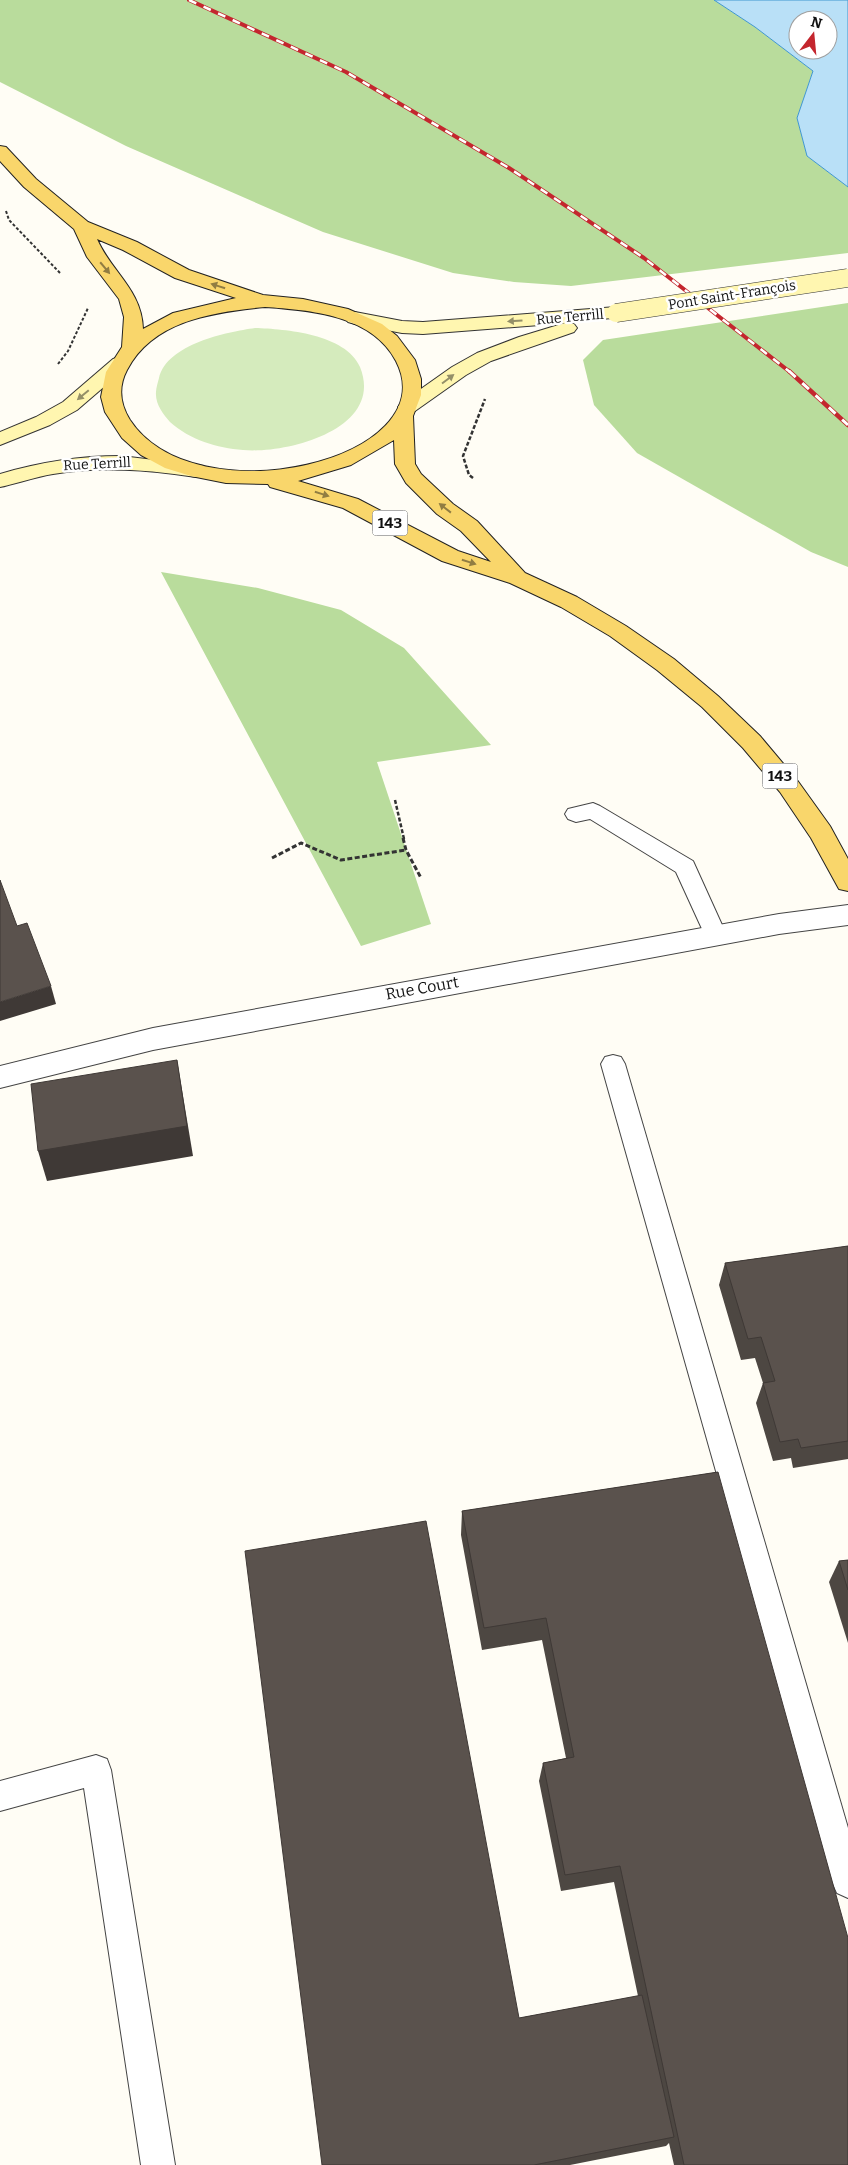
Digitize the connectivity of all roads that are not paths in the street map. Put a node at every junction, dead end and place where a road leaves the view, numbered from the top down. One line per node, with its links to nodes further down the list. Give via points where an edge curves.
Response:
1 (0, 151): 2 (main road, 143, via 30,183)
2 (82, 226): 4 (main road, 143, one-way to 2, via 182,274 130,246); 7 (main road, 143, one-way to 7, via 98,260 130,299 135,315)
3 (848, 278): 5 (street, Pont Saint-François, bridge)
4 (265, 302): 6 (main road, 143, via 327,308); 7 (main road, 143, via 234,304 185,316 152,332)
5 (616, 313): 6 (street, Rue Terrill, one-way to 6, via 423,328); 8 (street, Rue Terrill, one-way to 5, via 459,370 496,352)
6 (355, 318): 8 (main road, 143, via 385,336 409,366 413,386)
7 (126, 355): 9 (street, one-way to 9, via 70,406); 10 (main road, 143, via 111,384 111,405 121,426 139,444 164,460)
8 (406, 412): 11 (main road, 143, via 381,440 347,460 305,473); 13 (main road, 143, one-way to 8, via 469,526 445,509 413,478 405,464)
9 (0, 438)
10 (196, 471): 11 (main road, 143, via 226,477); 12 (street, Rue Terrill, via 145,462 116,461 45,468)
11 (258, 478): 13 (main road, 143, one-way to 13, via 336,498 452,556)
12 (0, 481)
13 (518, 578): 15 (main road, 143, via 590,614 692,686 738,728 778,773 815,823)
14 (576, 814): 17 (lane, via 593,811 685,867)
15 (848, 882)
16 (848, 915): 17 (street, Rue Court)
17 (716, 936): 19 (street, Rue Court, via 171,1035)
18 (613, 1064): 21 (lane)
19 (0, 1078)
20 (0, 1796): 22 (lane, via 96,1770)
21 (848, 1882)
22 (158, 2165)

